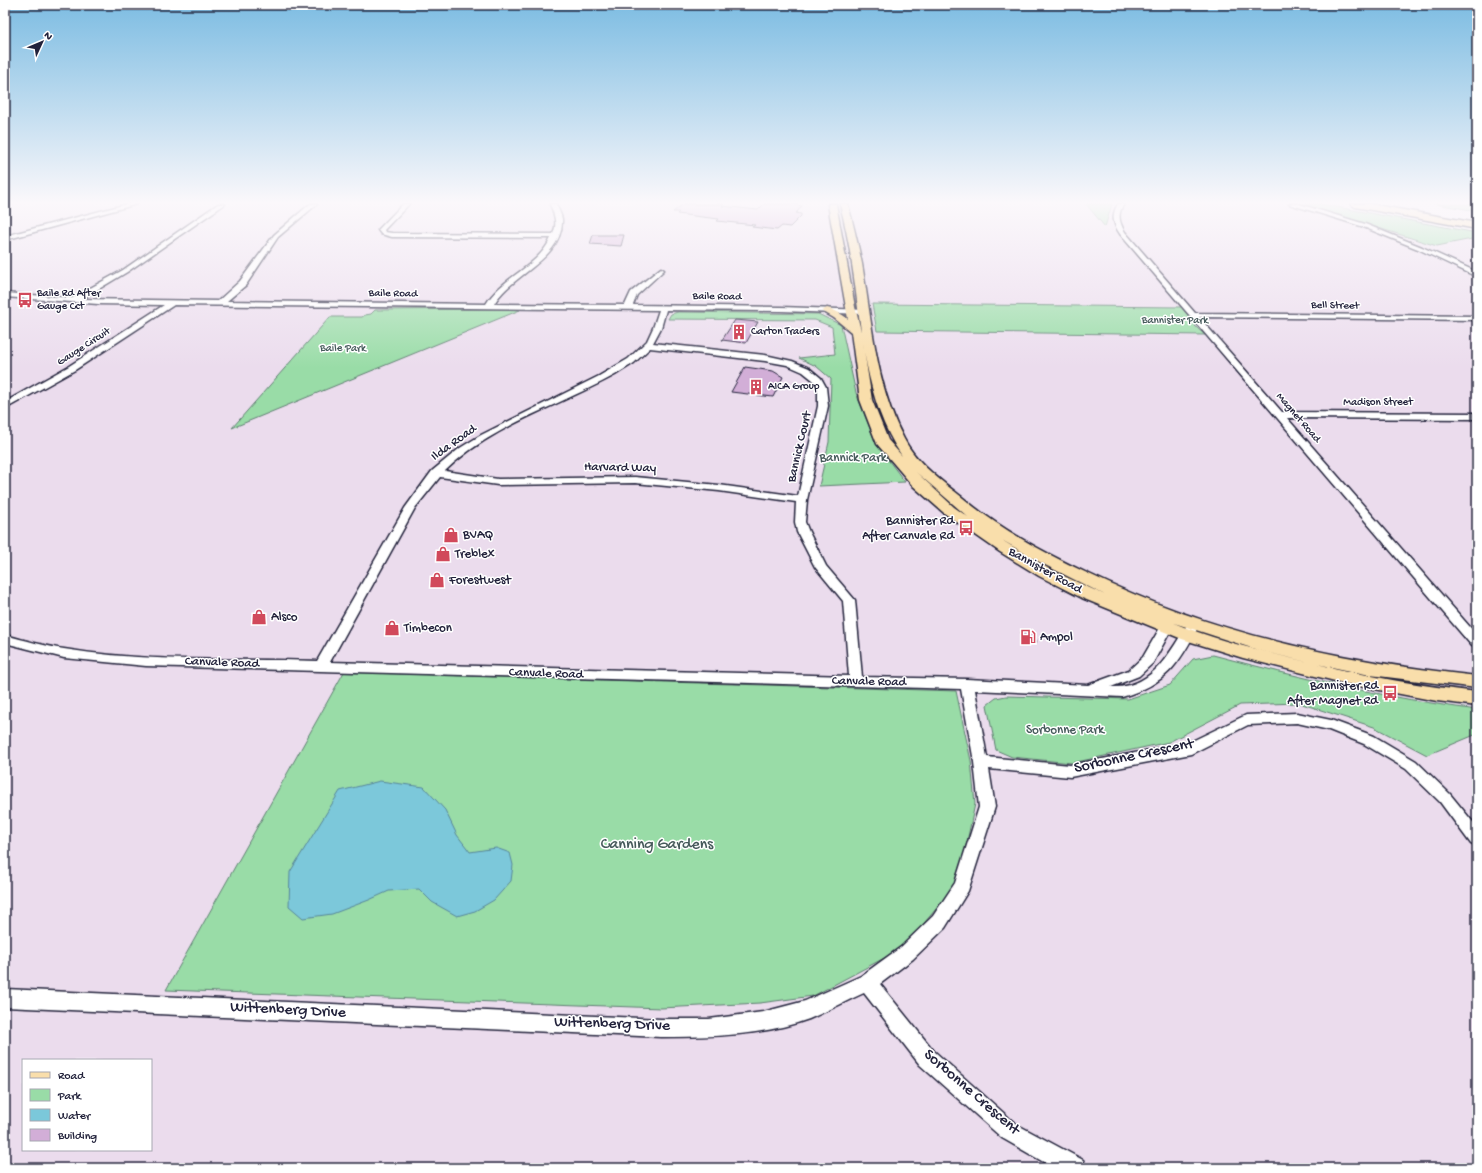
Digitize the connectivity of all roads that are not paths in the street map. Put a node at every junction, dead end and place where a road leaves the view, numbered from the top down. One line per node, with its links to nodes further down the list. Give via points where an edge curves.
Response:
1 (143, 259): 11 (street)
2 (260, 259): 13 (street, via 243,283)
3 (537, 259): 14 (street, via 496,294)
4 (845, 259): 18 (main road, Bannister Road)
5 (854, 259): 18 (main road, Bannister Road)
6 (1144, 259): 20 (street, Magnet Road)
7 (1443, 259): 9 (street)
8 (661, 270): 15 (street, via 634,294)
9 (1477, 275)
10 (5, 295): 11 (street, Baile Road)
11 (72, 301): 12 (street, Baile Road)
12 (172, 303): 13 (street, Baile Road); 24 (street, Gauge Circuit, via 72,368)
13 (220, 303): 14 (street, Baile Road)
14 (488, 306): 15 (street, Baile Road)
15 (628, 308): 16 (street, Baile Road)
16 (663, 308): 17 (street, Baile Road); 23 (street, Ilda Road, via 658,328)
17 (781, 309): 18 (street, Baile Road); 19 (street, Baile Road)
18 (857, 309): 19 (street, Baile Road); 22 (main road, Bannister Road); 29 (main road, Bannister Road, via 881,401 898,440 912,461 962,506 1018,544)
19 (827, 311): 22 (main road, via 838,316)
20 (1193, 315): 21 (street, Bell Street); 25 (street, Magnet Road)
21 (1477, 318)
22 (856, 331): 29 (main road, Bannister Road, via 866,400 882,441 917,482 949,510 1026,562 1088,594)
23 (647, 345): 27 (street, Ilda Road, via 630,361 605,377 509,423 473,444); 28 (street, Bannick Court, via 765,358 789,363 806,370 816,378 822,387 823,406)
24 (5, 406)
25 (1279, 415): 26 (street, Madison Street); 32 (street, Magnet Road)
26 (1477, 416)
27 (436, 473): 28 (street, Harvard Way, via 498,482 635,480 719,488); 33 (street, Ilda Road, via 410,508)
28 (802, 500): 34 (street, Bannick Court, via 800,522 803,532 821,567 849,600)
29 (1170, 622): 30 (main road, Bannister Road); 37 (street, Canvale Road, via 1148,660 1134,673)
30 (1190, 630): 35 (main road, Bannister Road, via 1345,664 1432,678); 37 (street, Canvale Road, via 1178,652 1165,668 1146,683 1122,692); 38 (main road, Bannister Road, via 1249,654 1343,677)
31 (5, 639): 33 (street, Canvale Road, via 25,646 72,655 120,660)
32 (1477, 643)
33 (321, 666): 34 (street, Canvale Road)
34 (856, 682): 36 (street, Canvale Road)
35 (1477, 682)
36 (967, 684): 37 (street, Canvale Road); 39 (street, Wittenberg Drive)
37 (1088, 690)
38 (1477, 699)
39 (982, 762): 40 (street, Sorbonne Crescent, via 1070,771 1191,748 1246,720 1297,718 1332,725 1369,740 1411,765 1445,798); 41 (street, Wittenberg Drive, via 987,807 962,886 939,922 907,953)
40 (1477, 839)
41 (867, 982): 42 (street, Wittenberg Drive, via 807,1010 763,1021 709,1028 654,1028); 43 (street, Sorbonne Crescent, via 933,1064 1009,1131)
42 (5, 998)
43 (1075, 1168)

